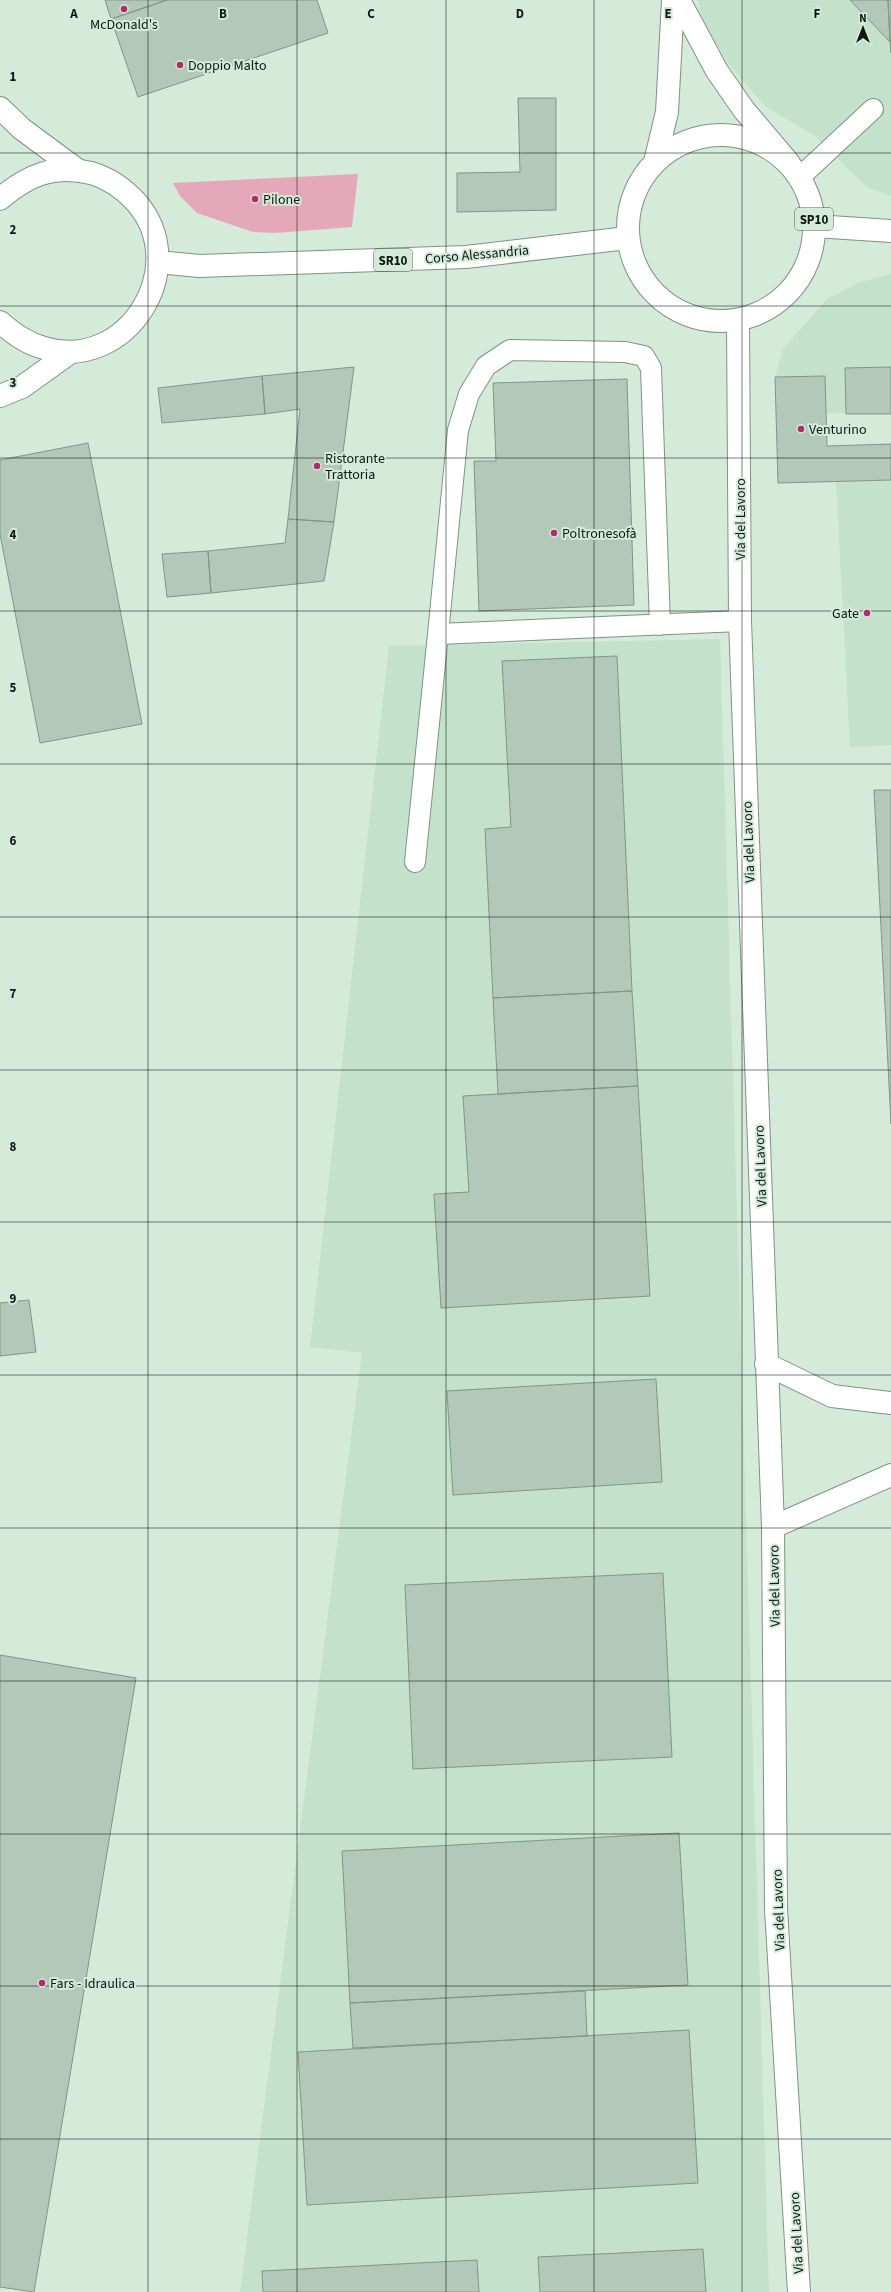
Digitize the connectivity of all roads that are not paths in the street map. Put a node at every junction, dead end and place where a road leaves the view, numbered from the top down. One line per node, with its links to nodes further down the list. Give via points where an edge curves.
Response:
1 (673, 0): 5 (street, via 667,112)
2 (679, 0): 7 (street, via 717,71 744,110)
3 (0, 108): 6 (street, via 22,129)
4 (873, 109): 7 (lane)
5 (655, 162): 7 (street, SP10, via 679,144 707,136 737,136 765,146); 11 (street, SP10, via 638,184 629,210)
6 (76, 169): 8 (street, via 46,171 18,183); 12 (street, via 102,176 126,191 143,211 155,235)
7 (795, 170): 9 (street, SP10, via 811,200)
8 (0, 199)
9 (815, 226): 10 (street, SP10); 13 (street, SP10, via 812,252 802,277 786,297 764,313)
10 (891, 231)
11 (628, 238): 12 (street, Corso Alessandria / SR10, via 459,257 199,266); 13 (street, SP10, via 636,268 653,293 678,312 708,321)
12 (158, 262): 15 (street, via 153,289 141,313 122,333 98,346)
13 (738, 320): 17 (street, Via del Lavoro)
14 (0, 322): 15 (street, via 20,339 45,348)
15 (71, 352): 16 (street, via 22,387)
16 (0, 396)
17 (740, 622): 18 (lane); 21 (street, Via del Lavoro)
18 (660, 625): 19 (lane); 19 (lane, via 651,368 644,356 625,352 510,350 486,366 470,394 458,430)
19 (438, 634): 20 (lane)
20 (415, 862)
21 (766, 1364): 22 (street, via 832,1396); 24 (street, Via del Lavoro)
22 (891, 1403)
23 (891, 1475): 24 (street, Via del Lavoro)
24 (773, 1527): 25 (street, Via del Lavoro, via 776,1910)
25 (799, 2292)

